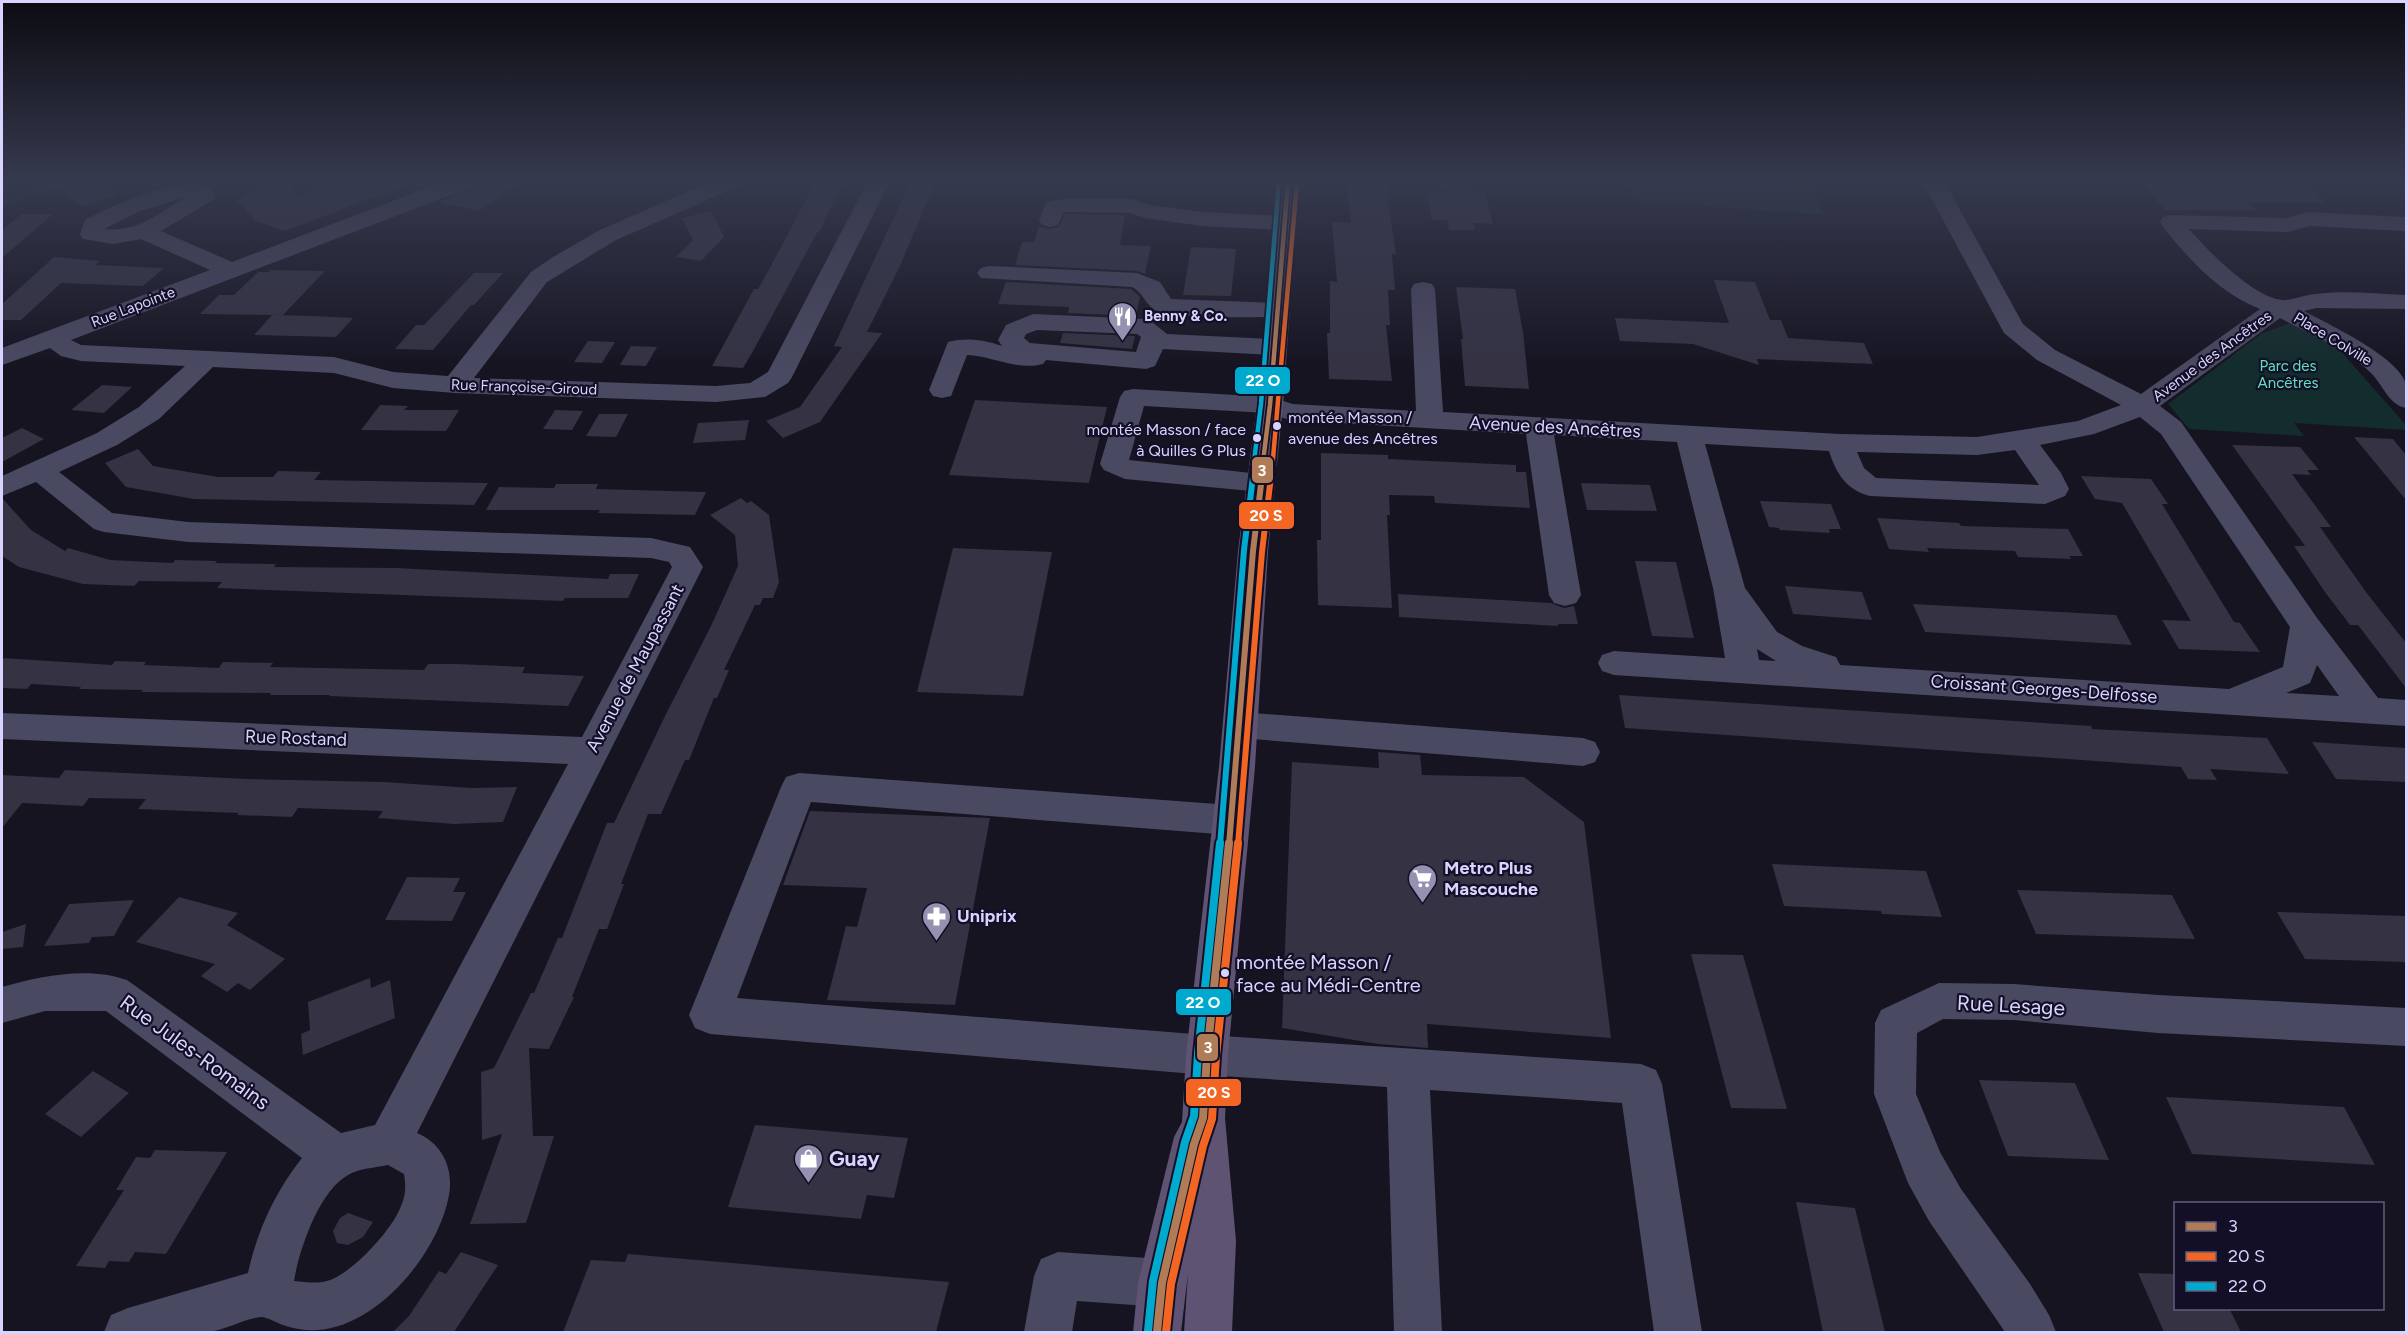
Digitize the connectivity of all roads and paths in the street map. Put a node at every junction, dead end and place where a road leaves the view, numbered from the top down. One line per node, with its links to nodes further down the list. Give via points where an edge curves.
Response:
1 (170, 243): 8 (street)
2 (305, 243): 8 (street, Rue Lapointe)
3 (596, 243): 19 (street, via 539,277)
4 (847, 243): 19 (street, Rue Françoise-Giroud, via 779,377 756,391 716,394)
5 (1282, 243): 13 (main road)
6 (1967, 243): 24 (street, via 2013,328 2046,355)
7 (2189, 243): 12 (street, Place Colville, via 2225,279 2254,298)
8 (233, 271): 14 (street, Rue Lapointe)
9 (989, 273): 13 (street, via 1137,280 1151,287 1164,305)
10 (1423, 290): 25 (street)
11 (2406, 302): 12 (street, Avenue des Ancêtres, via 2316,301)
12 (2280, 308): 22 (street, Place Colville, via 2363,353 2381,368); 24 (street, Avenue des Ancêtres)
13 (1276, 310): 15 (main road)
14 (53, 338): 17 (street, Rue Lapointe); 18 (street, Rue Françoise-Giroud, via 70,351 81,353)
15 (1273, 347): 16 (street); 23 (main road)
16 (1147, 356): 20 (street, via 1012,357 983,348 957,347); 21 (street)
17 (2, 357)
18 (208, 358): 19 (street, Rue Françoise-Giroud, via 334,365 393,380); 30 (street, via 149,413 94,447)
19 (455, 385)
20 (942, 390)
21 (1133, 397): 23 (street, Avenue des Ancêtres); 31 (street, via 1114,464 1125,470)
22 (2406, 400)
23 (1270, 405): 25 (street, Avenue des Ancêtres, via 1290,412); 31 (main road)
24 (2143, 406): 28 (street, Avenue des Ancêtres, via 2084,428); 35 (street, via 2171,428)
25 (1430, 421): 26 (street, Avenue des Ancêtres)
26 (1539, 426): 27 (street, Avenue des Ancêtres); 34 (street)
27 (1689, 434): 29 (street, Avenue des Ancêtres); 33 (street, Croissant Georges-Delfosse)
28 (2022, 440): 29 (street, Avenue des Ancêtres, via 1960,446); 29 (street, via 2051,479 2055,489 2045,495 1870,487 1850,472)
29 (1840, 443)
30 (40, 471): 32 (street); 44 (street, Avenue de Maupassant, via 104,522 188,532 651,548 680,554 688,567)
31 (1261, 483): 42 (main road)
32 (2, 487)
33 (1729, 588): 37 (street, Croissant Georges-Delfosse); 38 (street, Croissant Georges-Delfosse, via 1767,640 1790,654)
34 (1565, 595)
35 (2306, 626): 39 (street, Croissant Georges-Delfosse, via 2298,674); 40 (street)
36 (1614, 663): 37 (street, Croissant Georges-Delfosse)
37 (1744, 670): 38 (street, Croissant Georges-Delfosse)
38 (1855, 677): 39 (street, Croissant Georges-Delfosse)
39 (2233, 701): 40 (street, Croissant Georges-Delfosse)
40 (2368, 710): 41 (street, Croissant Georges-Delfosse)
41 (2406, 713)
42 (1240, 725): 45 (street); 46 (main road)
43 (2, 726): 44 (street, Rue Rostand)
44 (591, 751): 52 (street, Avenue de Maupassant)
45 (1582, 752)
46 (1230, 820): 49 (main road); 49 (street, via 799,787 710,1015)
47 (2, 1005): 53 (street, Rue Jules-Romains, via 45,993 113,993)
48 (2406, 1027): 62 (street, Rue Lesage, via 2014,1002 1940,1001 1896,1023 1895,1094 1924,1167)
49 (1207, 1055): 50 (street); 51 (main road)
50 (1408, 1069): 60 (street); 61 (street, via 1641,1084)
51 (1203, 1118): 54 (main road); 59 (main road, via 1214,1241)
52 (388, 1144): 53 (street); 55 (street, via 411,1151 426,1166 429,1190 421,1216 389,1264 365,1285 336,1302)
53 (338, 1157): 55 (street, via 312,1181 283,1228 275,1255)
54 (1161, 1283): 57 (street, via 1058,1276); 58 (main road)
55 (290, 1310): 56 (street)
56 (128, 1332)
57 (1048, 1332)
58 (1157, 1332)
59 (1212, 1332)
60 (1418, 1332)
61 (1678, 1332)
62 (2032, 1332)

